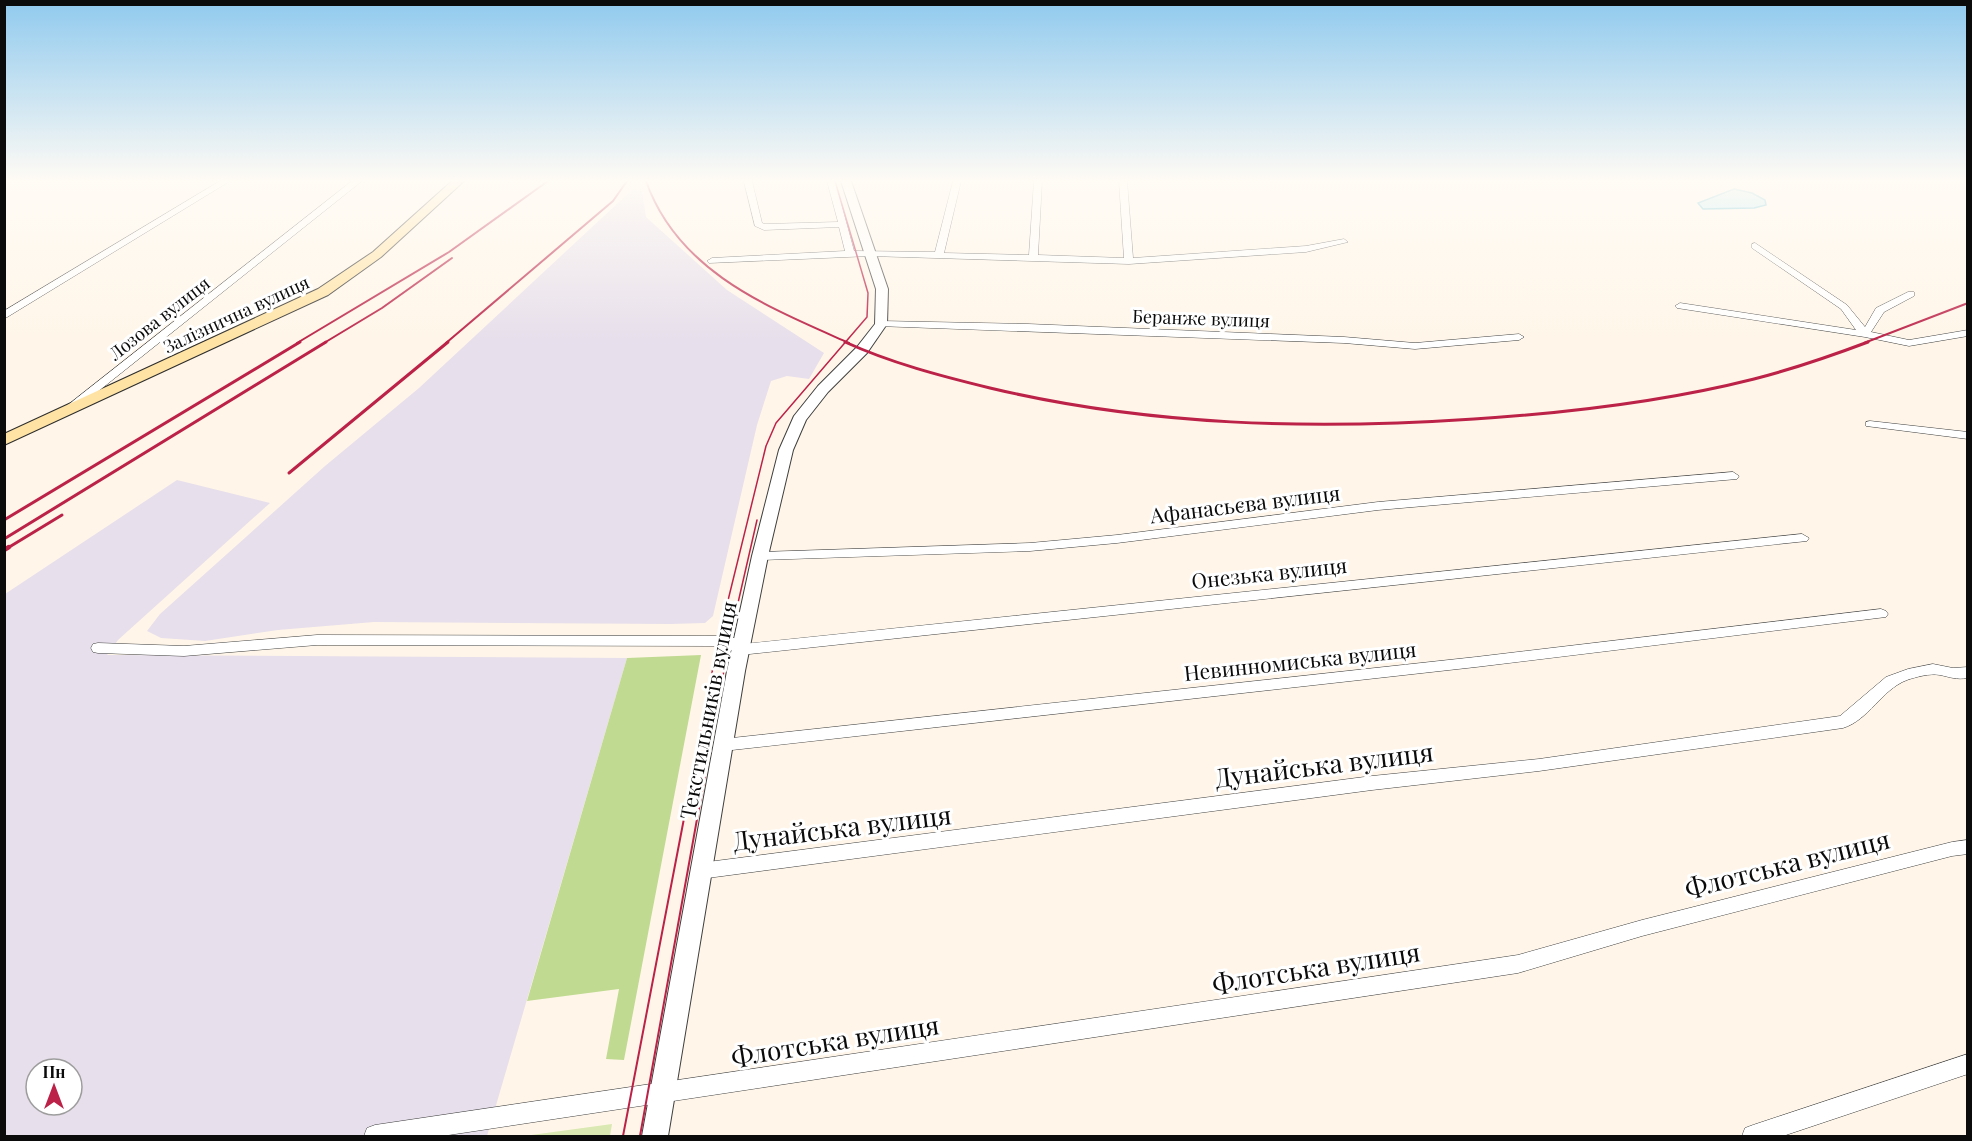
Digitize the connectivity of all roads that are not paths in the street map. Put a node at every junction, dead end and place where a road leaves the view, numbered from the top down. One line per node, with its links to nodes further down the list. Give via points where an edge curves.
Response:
1 (138, 234): 19 (street)
2 (291, 234): 24 (street, Лозова вулиця)
3 (400, 234): 24 (main road, Залізнична вулиця, via 352,275 323,292)
4 (845, 234): 12 (street)
5 (864, 234): 11 (street)
6 (944, 234): 13 (street)
7 (1035, 234): 14 (street)
8 (1127, 234): 16 (street)
9 (1344, 242): 16 (street, via 1306,249)
10 (1755, 246): 22 (street, via 1844,307)
11 (870, 253): 12 (street); 13 (street); 20 (street, via 882,289)
12 (851, 255): 15 (street)
13 (939, 255): 14 (street)
14 (1033, 259): 16 (street)
15 (712, 261)
16 (1129, 261)
17 (1911, 294): 22 (street, via 1880,310)
18 (1680, 306): 22 (street)
19 (4, 316)
20 (881, 324): 23 (street, Беранже вулиця, via 1039,327 1415,346); 30 (street, Текстильників вулиця, via 791,433)
21 (1968, 333): 22 (street, via 1909,343)
22 (1865, 334)
23 (1519, 338)
24 (66, 412): 27 (main road, Залізнична вулиця)
25 (1870, 424): 26 (street)
26 (1968, 436)
27 (4, 440)
28 (1733, 476): 30 (street, Афанасьєва вулиця, via 1378,506 1052,545)
29 (1802, 538): 33 (street, Онезька вулиця)
30 (760, 556): 33 (street, Текстильників вулиця)
31 (1881, 615): 35 (street, Невинномиська вулиця)
32 (98, 648): 33 (street, via 183,651 317,640 706,641 729,642)
33 (740, 650): 35 (street, Текстильників вулиця)
34 (1968, 672): 37 (street, Дунайська вулиця, via 1954,675 1938,669 1901,676 1886,684 1855,716 1843,722 1539,765 1372,783)
35 (723, 745): 37 (street, Текстильників вулиця)
36 (1968, 847): 39 (street, Флотська вулиця, via 1665,922 1518,964)
37 (700, 871): 39 (street, Текстильників вулиця)
38 (1968, 1064): 42 (street)
39 (662, 1093): 40 (street, Флотська вулиця); 41 (street, Текстильників вулиця)
40 (375, 1137)
41 (655, 1137)
42 (1753, 1137)

